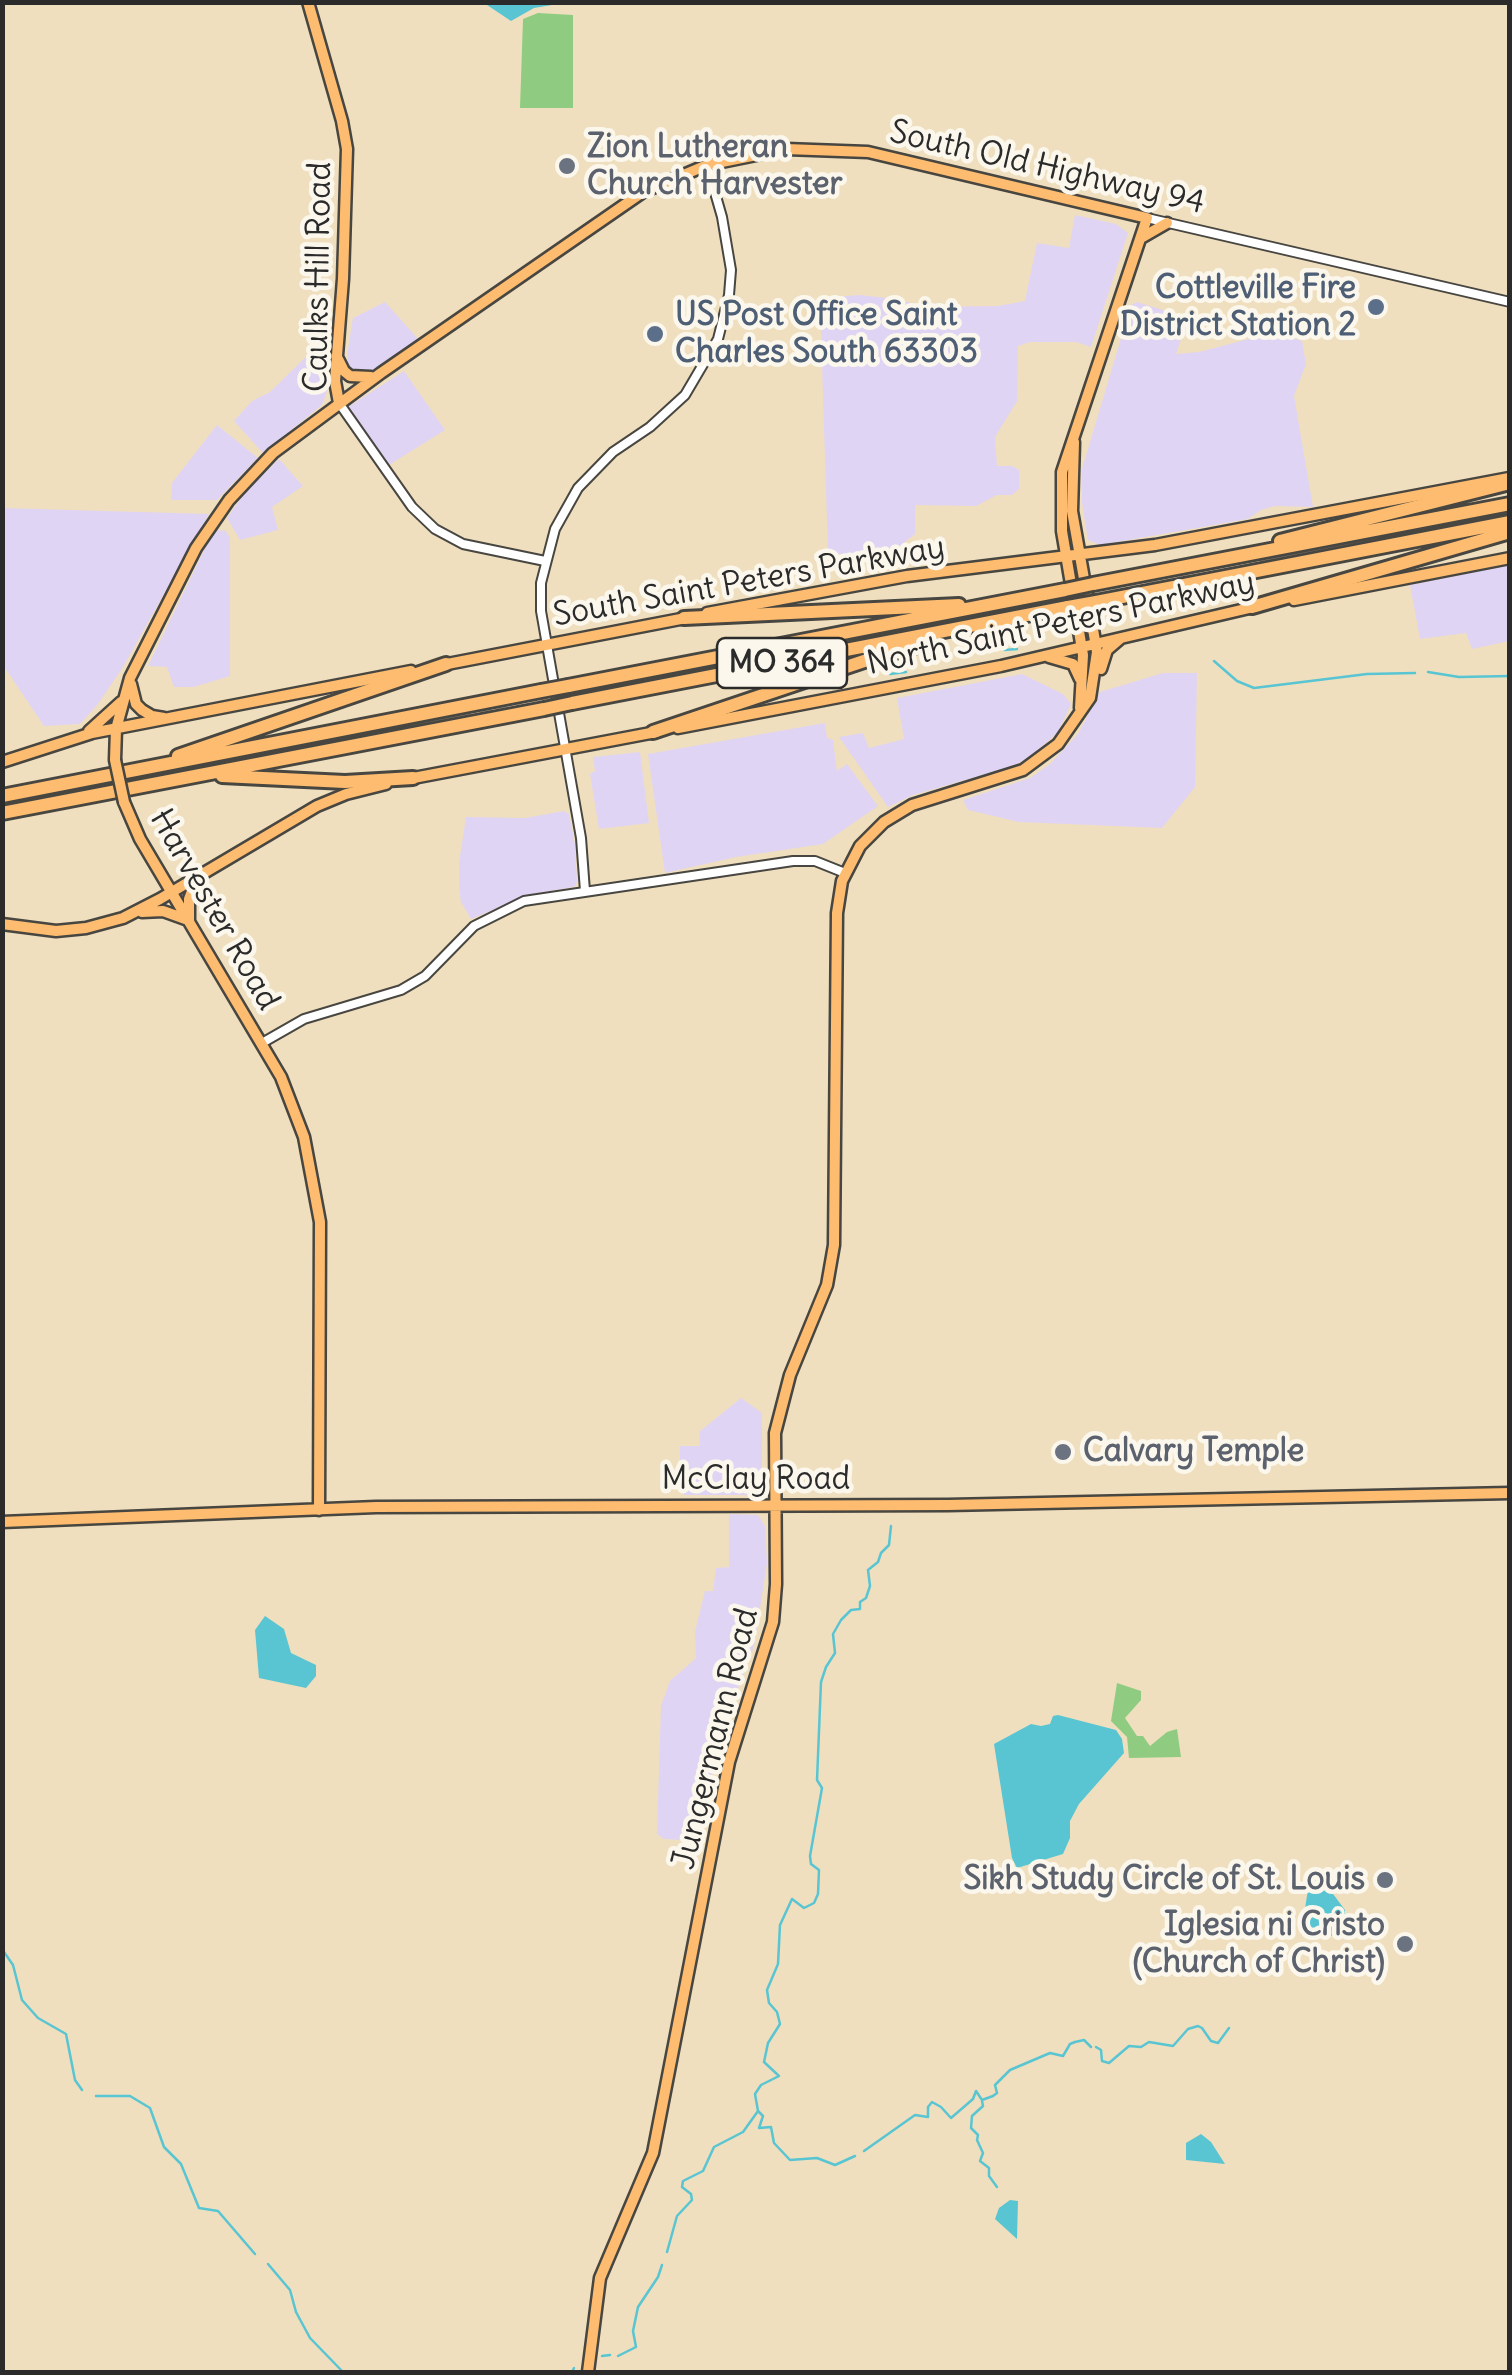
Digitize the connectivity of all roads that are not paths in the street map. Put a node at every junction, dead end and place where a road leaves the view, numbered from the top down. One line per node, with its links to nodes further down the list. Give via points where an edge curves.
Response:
1 (308, 2): 8 (main road, Caulks Hill Road, via 346,148)
2 (707, 165): 3 (main road, South Old Highway 94, via 786,149 868,152); 9 (main road, South Old Highway 94, via 618,207); 24 (street, via 731,270 718,339 677,404 612,452 578,488)
3 (1124, 212): 4 (main road, South Old Highway 94); 6 (main road)
4 (1146, 218): 5 (street, South Old Highway 94); 6 (main road, Jungermann Road)
5 (1168, 223): 6 (main road); 7 (street, South Old Highway 94)
6 (1140, 238): 13 (main road, Jungermann Road)
7 (1510, 302)
8 (338, 359): 9 (main road, via 350,376); 10 (main road, Caulks Hill Road)
9 (381, 373): 11 (main road, South Old Highway 94)
10 (336, 374): 11 (main road, Caulks Hill Road); 12 (main road)
11 (338, 403): 12 (main road, Harvester Road); 24 (street, Caulks Hill Road, via 412,508 435,529 463,544)
12 (318, 418): 35 (main road, Harvester Road, via 257,468 215,517)
13 (1074, 442): 17 (main road, Jungermann Road, via 1063,468); 19 (main road, Jungermann Road, via 1072,498)
14 (1510, 480): 19 (main road, South Saint Peters Parkway); 20 (highway)
15 (1510, 504): 20 (highway, MO 364)
16 (1510, 522): 28 (highway, MO 364, bridge)
17 (1062, 526): 21 (main road, Jungermann Road); 23 (main road, via 1054,547)
18 (1510, 532): 26 (highway)
19 (1081, 555): 21 (main road, South Saint Peters Parkway); 30 (main road, Jungermann Road)
20 (1242, 555): 25 (highway, MO 364, bridge)
21 (1066, 556): 23 (main road, South Saint Peters Parkway); 32 (main road, Jungermann Road)
22 (1510, 558): 26 (main road, North Saint Peters Parkway)
23 (1035, 560): 27 (main road, South Saint Peters Parkway, via 868,582)
24 (545, 562): 31 (street)
25 (982, 606): 27 (highway); 46 (highway, MO 364, bridge)
26 (1252, 606): 29 (main road, North Saint Peters Parkway)
27 (684, 618): 31 (main road, South Saint Peters Parkway)
28 (992, 622): 42 (highway); 47 (highway, MO 364, bridge)
29 (1123, 636): 30 (main road, North Saint Peters Parkway); 36 (main road)
30 (1096, 643): 32 (main road, North Saint Peters Parkway); 36 (main road, Jungermann Road)
31 (546, 644): 34 (main road, South Saint Peters Parkway); 44 (street)
32 (1082, 646): 33 (main road, North Saint Peters Parkway); 37 (main road, Jungermann Road)
33 (1043, 656): 37 (main road, via 1073,664); 42 (main road, North Saint Peters Parkway)
34 (446, 664): 40 (main road, South Saint Peters Parkway); 46 (highway)
35 (130, 678): 38 (main road, Harvester Road); 40 (main road, via 142,710)
36 (1095, 678): 39 (main road, Jungermann Road)
37 (1082, 684): 39 (main road, Jungermann Road)
38 (122, 701): 41 (main road, Harvester Road); 43 (main road)
39 (1080, 708): 51 (main road, Jungermann Road, via 1058,744 1023,770 889,818 866,838)
40 (172, 718): 41 (main road, South Saint Peters Parkway)
41 (116, 729): 43 (main road, South Saint Peters Parkway); 53 (main road, Harvester Road, bridge, via 124,802)
42 (652, 732): 44 (main road, North Saint Peters Parkway)
43 (84, 734): 45 (main road, South Saint Peters Parkway)
44 (564, 749): 48 (main road, North Saint Peters Parkway); 54 (street)
45 (2, 762)
46 (149, 768): 49 (highway, MO 364)
47 (194, 776): 48 (highway); 50 (highway, MO 364)
48 (413, 778): 52 (main road, North Saint Peters Parkway, via 329,800)
49 (2, 796)
50 (2, 813)
51 (846, 872): 54 (street, via 793,861); 60 (main road, Jungermann Road, via 837,913 834,1244 824,1294 780,1406)
52 (197, 877): 53 (main road, North Saint Peters Parkway); 56 (main road)
53 (172, 892): 55 (main road, North Saint Peters Parkway); 56 (main road, Harvester Road)
54 (585, 892): 58 (street, via 524,901 495,913 410,985 304,1018)
55 (136, 912): 56 (main road, via 163,910); 57 (main road, North Saint Peters Parkway, via 73,930)
56 (189, 920): 58 (main road, Harvester Road)
57 (2, 924)
58 (262, 1043): 61 (main road, Harvester Road, via 295,1106 318,1202)
59 (1510, 1492): 60 (main road, McClay Road)
60 (775, 1505): 61 (main road, McClay Road); 63 (main road, Jungermann Road, via 773,1622 729,1762 654,2153 603,2267)
61 (319, 1510): 62 (main road, McClay Road)
62 (2, 1522)
63 (588, 2372)

